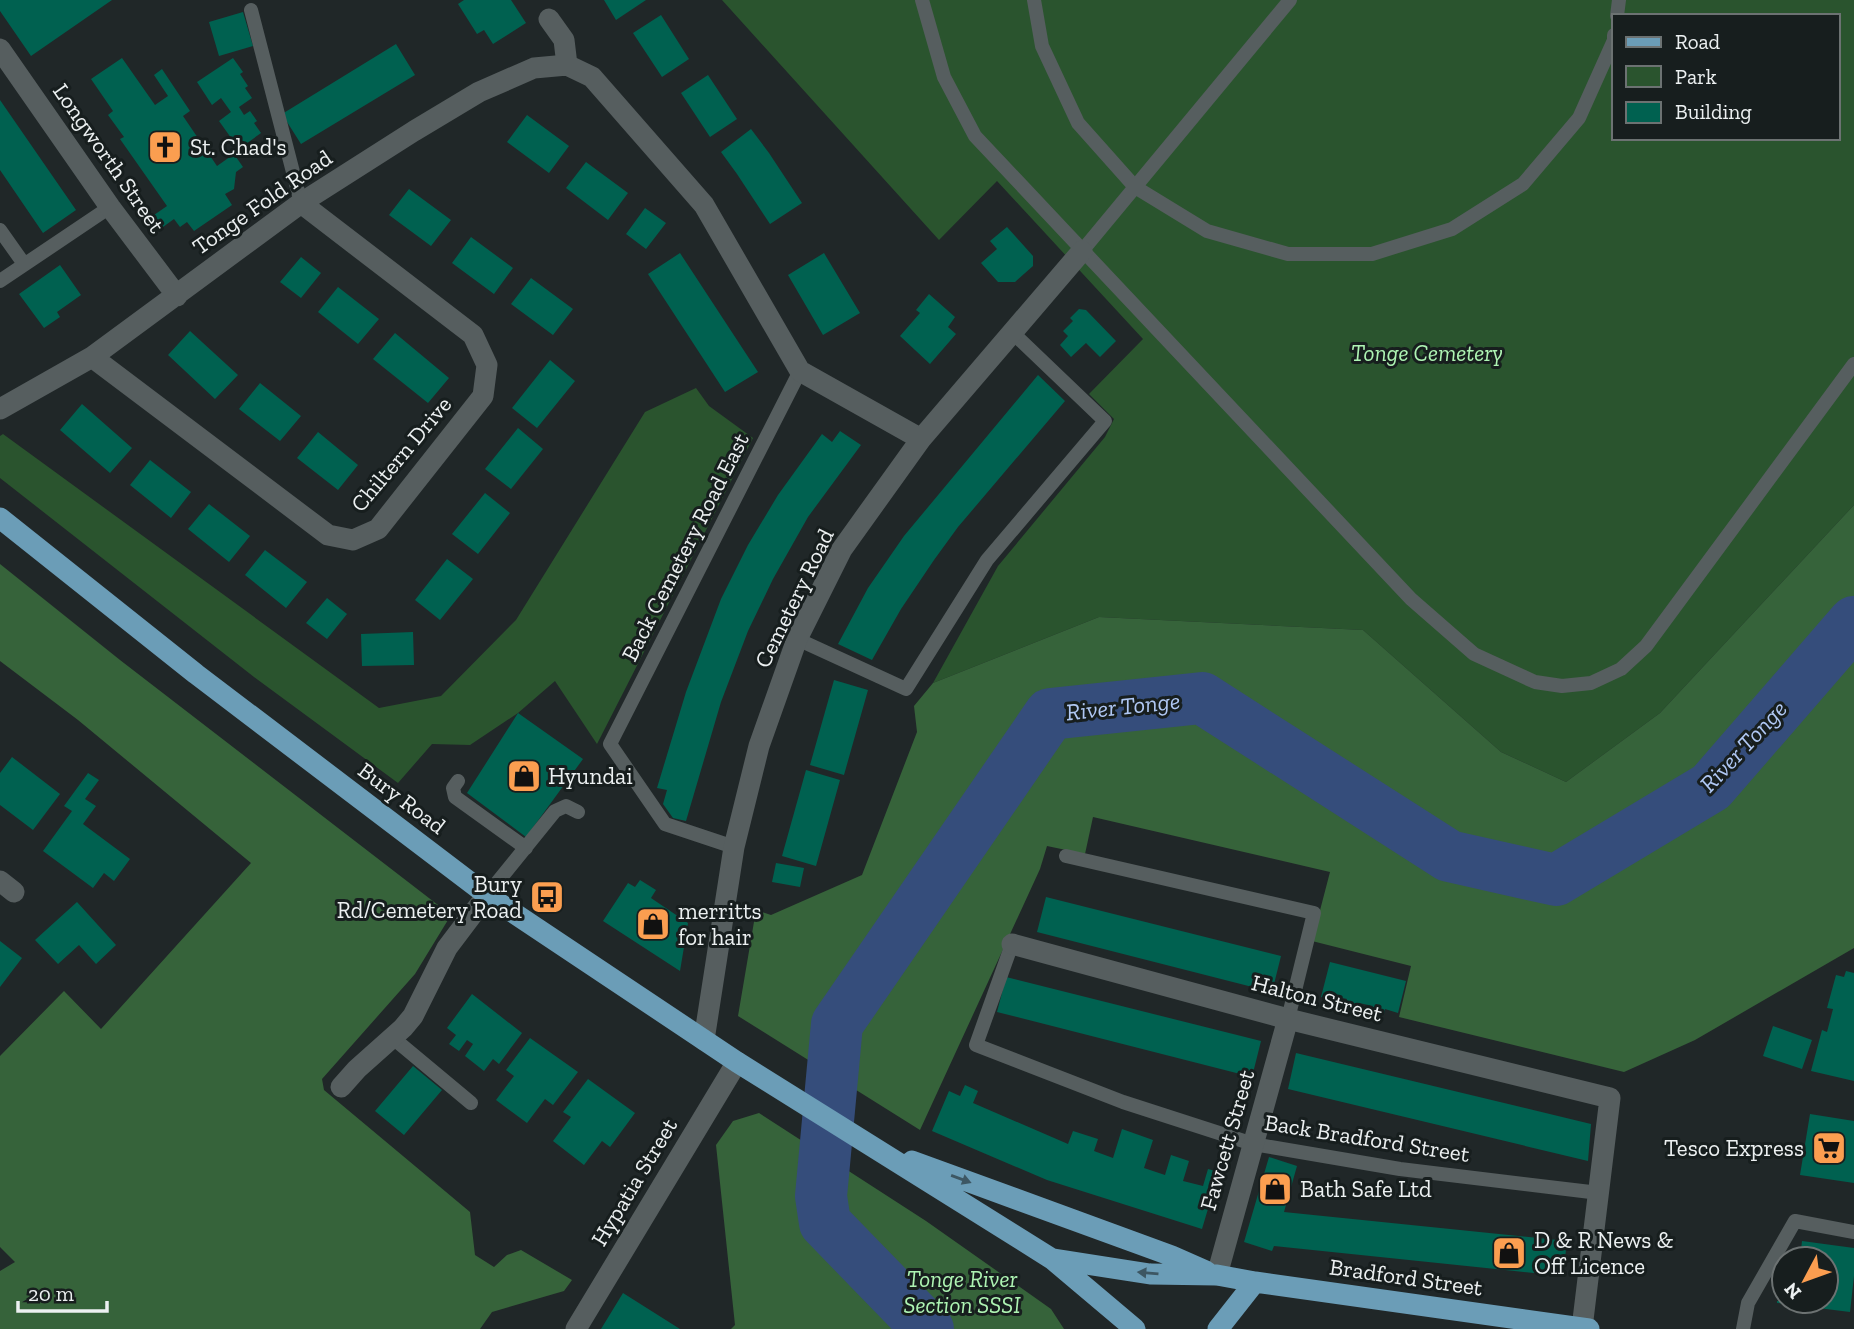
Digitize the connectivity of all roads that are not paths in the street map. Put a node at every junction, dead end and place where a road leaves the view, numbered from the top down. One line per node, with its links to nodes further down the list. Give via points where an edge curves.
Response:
1 (922, 0): 13 (lane, via 944,77 975,136)
2 (1034, 0): 9 (lane, via 1042,46 1079,123)
3 (1290, 0): 9 (lane)
4 (251, 10): 10 (lane)
5 (549, 19): 8 (street, via 564,40)
6 (1612, 44): 9 (lane, via 1579,118 1523,184 1452,229 1371,254 1288,254 1207,231)
7 (0, 49): 11 (street, Longworth Street)
8 (567, 65): 10 (street, Tonge Fold Road, via 534,68 479,92); 20 (street, via 593,77 704,205)
9 (1135, 187): 13 (lane)
10 (302, 203): 16 (street, Tonge Fold Road); 18 (street, Chiltern Drive, via 473,335 487,365 483,396 378,529 353,540 328,535)
11 (110, 207): 14 (lane); 16 (street, Longworth Street)
12 (0, 230): 14 (lane)
13 (1082, 251): 17 (street, Cemetery Road); 19 (lane, via 1411,600 1474,654 1535,682 1562,686 1591,683 1621,669 1646,646)
14 (24, 264): 15 (lane)
15 (0, 281)
16 (177, 296): 18 (street, Tonge Fold Road)
17 (1013, 333): 22 (street, Cemetery Road); 24 (lane, via 1105,421 987,560 906,689)
18 (92, 357): 21 (street, Tonge Fold Road)
19 (1854, 365)
20 (800, 371): 22 (street); 27 (lane, Back Cemetery Road East, via 610,744 665,824)
21 (0, 409)
22 (922, 439): 24 (street, Cemetery Road, via 842,549)
23 (0, 518): 30 (main road, Bury Road)
24 (797, 639): 27 (street, Cemetery Road, via 760,746)
25 (458, 782): 28 (lane, via 453,788 455,797)
26 (578, 812): 28 (lane, via 566,806 555,811)
27 (734, 847): 34 (street, Cemetery Road)
28 (526, 848): 30 (lane)
29 (1066, 856): 32 (lane, via 1314,913)
30 (487, 895): 33 (street, via 447,948 413,1016); 34 (main road, Bury Road)
31 (1012, 944): 32 (street, Halton Street); 39 (lane, Back Bradford Street, via 976,1045 1123,1102)
32 (1289, 1019): 39 (street, Fawcett Street); 40 (street, Halton Street, via 1610,1098)
33 (393, 1038): 36 (street); 37 (lane)
34 (704, 1040): 35 (main road, Bury Road)
35 (737, 1062): 38 (main road, Bury Road); 45 (street, Hypatia Street)
36 (341, 1087)
37 (471, 1103)
38 (865, 1142): 42 (main road); 43 (main road, Bradford Street, one-way to 43)
39 (1253, 1144): 40 (lane, Back Bradford Street, via 1400,1169); 43 (street, Fawcett Street)
40 (1599, 1193): 48 (street)
41 (1854, 1233): 49 (lane, via 1796,1222 1748,1303)
42 (1052, 1259): 43 (main road, Bradford Street, one-way to 42, via 1150,1274); 46 (main road)
43 (1217, 1275): 44 (main road, Bradford Street)
44 (1255, 1282): 47 (main road); 48 (main road, Bradford Street)
45 (576, 1329)
46 (1135, 1329)
47 (1218, 1329)
48 (1586, 1329)
49 (1743, 1329)

